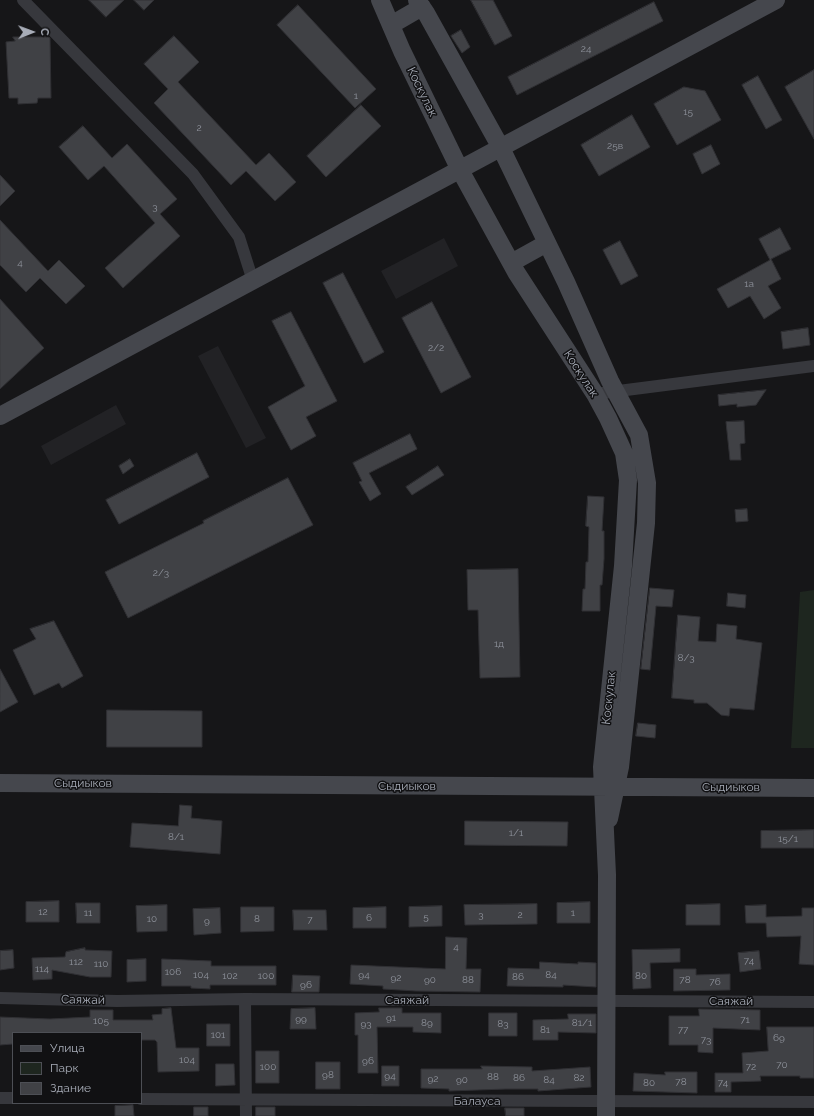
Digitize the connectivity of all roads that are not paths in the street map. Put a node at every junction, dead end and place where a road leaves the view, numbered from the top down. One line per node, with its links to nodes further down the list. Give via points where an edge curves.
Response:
1 (23, 0): 10 (street, via 193,174 239,237)
2 (380, 0): 5 (street, Коскулак)
3 (776, 0): 6 (street)
4 (419, 4): 5 (street); 6 (street, Коскулак)
5 (390, 25): 7 (street, Коскулак)
6 (501, 148): 7 (street); 8 (street, Коскулак)
7 (460, 170): 9 (street, Коскулак); 10 (street)
8 (547, 243): 9 (street); 12 (street, Коскулак)
9 (511, 263): 13 (street, Коскулак)
10 (253, 281): 14 (street)
11 (814, 366): 12 (street)
12 (616, 391): 13 (street); 16 (street, Коскулак, via 639,434 647,483 646,524)
13 (595, 394): 16 (street, Коскулак, via 624,453 628,480 623,566 602,767)
14 (0, 416)
15 (0, 783): 16 (street, Сыдиыков)
16 (609, 788): 17 (street, Сыдиыков); 20 (street)
17 (814, 788)
18 (0, 998): 19 (street, Саяжай)
19 (245, 999): 20 (street, Саяжай); 25 (street)
20 (606, 1001): 21 (street, Саяжай); 27 (street)
21 (814, 1002)
22 (0, 1098): 23 (street)
23 (12, 1098)
24 (142, 1099): 25 (street, Балауса)
25 (245, 1100): 27 (street, Балауса); 28 (street)
26 (814, 1102): 27 (street, Балауса)
27 (606, 1109)
28 (246, 1116)

